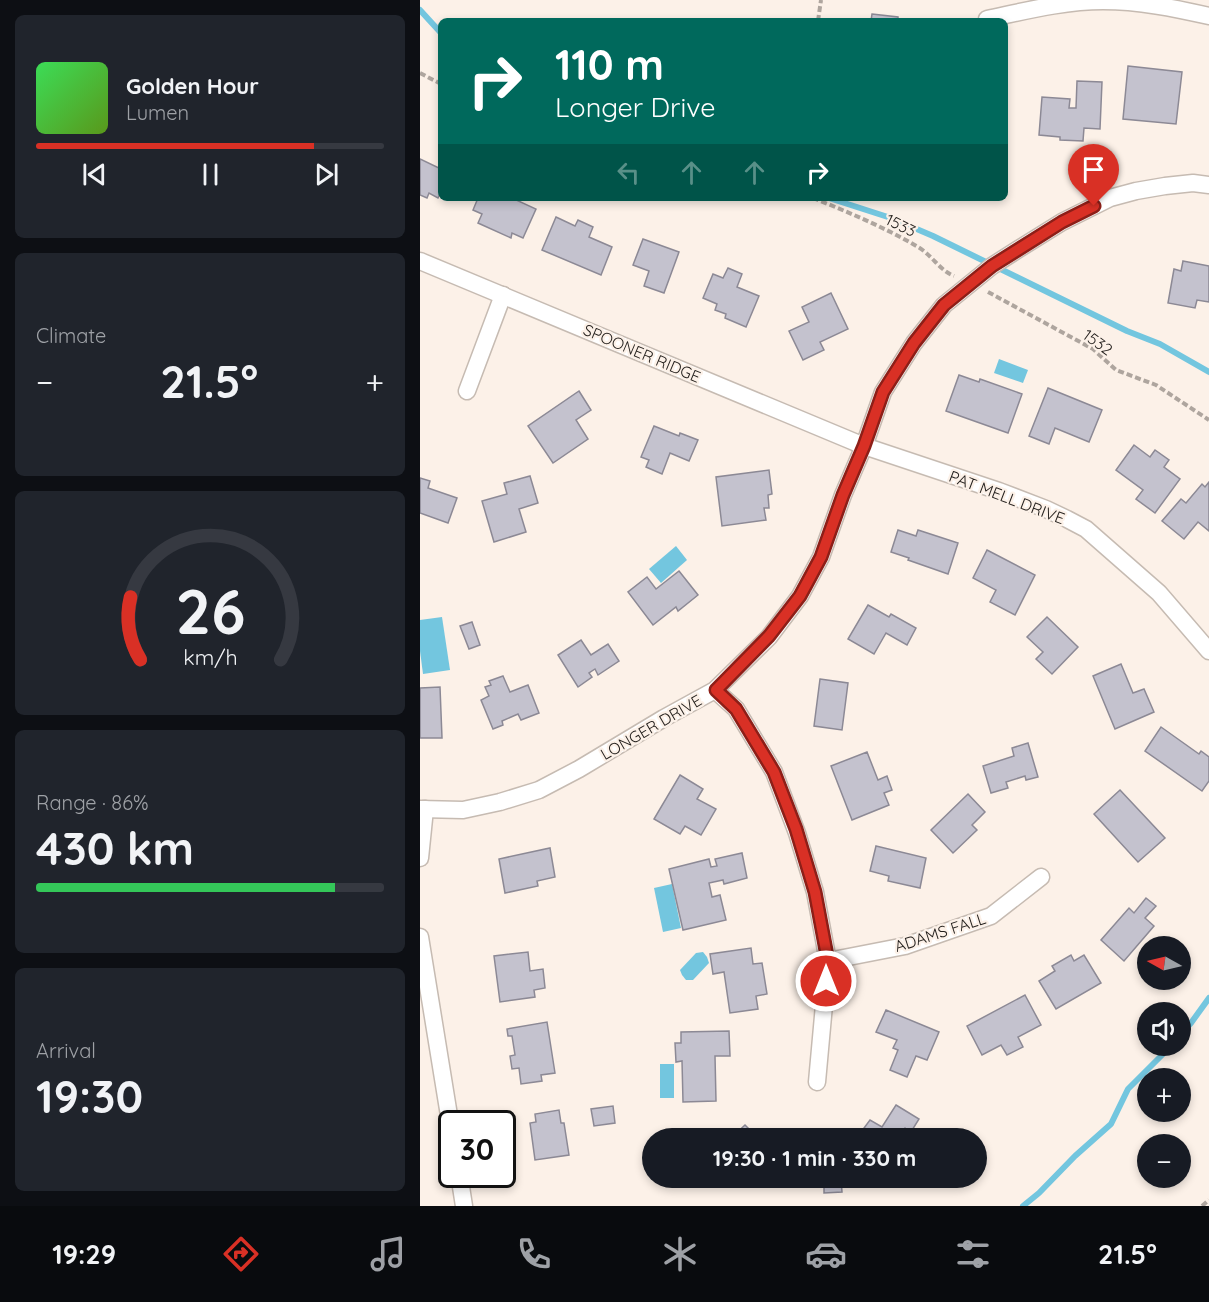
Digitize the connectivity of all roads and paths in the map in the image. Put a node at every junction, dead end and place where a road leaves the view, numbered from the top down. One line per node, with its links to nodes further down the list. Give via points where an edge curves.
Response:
1 (821, 0): 3 (path)
2 (1209, 16): 4 (street, via 1138,3 1102,1)
3 (818, 18)
4 (992, 18)
5 (420, 73): 6 (path)
6 (438, 82)
7 (1209, 185): 10 (street, LONGER DRIVE, via 1165,186 1110,198 1062,222)
8 (820, 201): 10 (path, 1533, via 921,248 947,273)
9 (420, 261): 11 (street, SPOONER RIDGE)
10 (972, 283): 13 (path, 1532, via 1093,349 1116,370 1156,385); 14 (street, LONGER DRIVE, via 944,305 914,343 883,392)
11 (503, 295): 12 (street); 14 (street, SPOONER RIDGE)
12 (467, 391)
13 (1209, 420)
14 (864, 446): 15 (street, PAT MELL DRIVE, via 1046,509 1086,529 1159,593); 16 (street, LONGER DRIVE, via 821,557 800,596 769,636)
15 (1209, 651)
16 (716, 690): 17 (street, LONGER DRIVE, via 539,790 463,810); 21 (street, via 736,709 774,772 815,892)
17 (423, 809): 18 (street)
18 (420, 858)
19 (1041, 878): 21 (street, ADAMS FALL, via 991,916 906,946)
20 (420, 937): 23 (street)
21 (828, 961): 22 (street)
22 (817, 1082)
23 (448, 1110)
24 (461, 1188): 26 (street)
25 (1209, 1200): 27 (path)
26 (464, 1206)
27 (1202, 1206)

